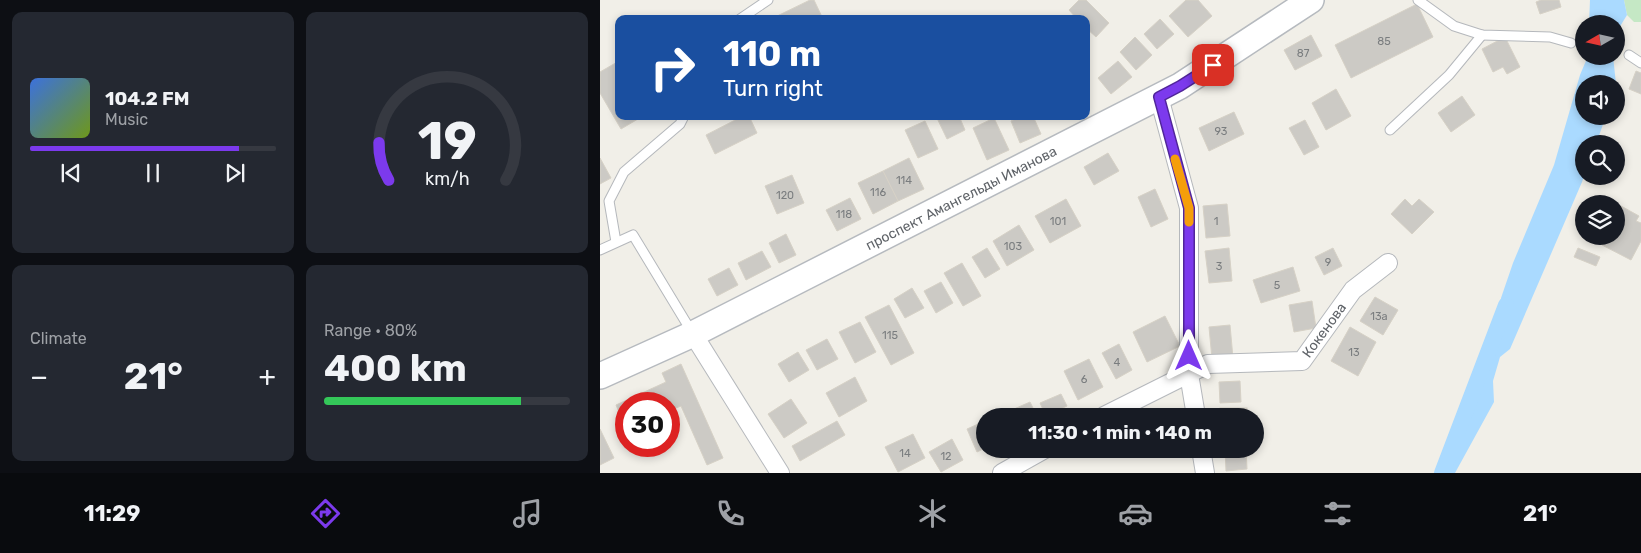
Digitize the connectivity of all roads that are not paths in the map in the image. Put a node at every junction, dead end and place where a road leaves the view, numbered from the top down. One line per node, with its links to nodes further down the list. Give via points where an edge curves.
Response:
1 (768, 0): 4 (lane)
2 (1311, 0): 9 (main road, проспект Амангельды Иманова)
3 (1418, 0): 5 (lane, via 1454,26)
4 (746, 15)
5 (1482, 35): 6 (lane, via 1550,37); 11 (lane, via 1449,75)
6 (1571, 43)
7 (1629, 55): 8 (lane)
8 (1641, 63)
9 (1159, 97): 15 (main road, проспект Амангельды Иманова); 16 (street, via 1189,208)
10 (682, 120): 12 (lane, via 624,172 609,201)
11 (1390, 130)
12 (616, 242): 13 (lane); 15 (lane, via 633,235)
13 (600, 250)
14 (1388, 263): 16 (street, Кокенова, via 1353,290 1302,361 1208,364)
15 (693, 334): 17 (main road, проспект Амангельды Иманова); 22 (street)
16 (1189, 374): 18 (street, Кокенова); 19 (street)
17 (600, 376)
18 (1120, 408)
19 (1195, 408)
20 (1029, 458): 23 (street)
21 (1202, 458): 24 (street)
22 (780, 473)
23 (1002, 473)
24 (1205, 473)

